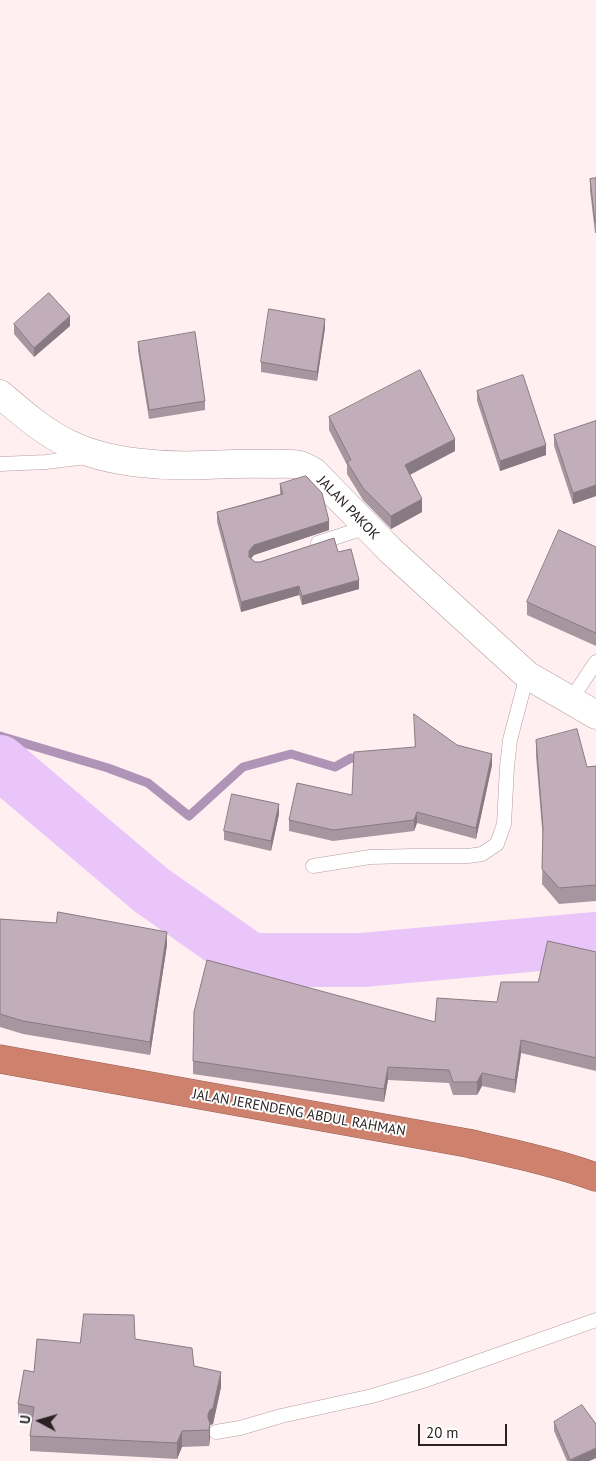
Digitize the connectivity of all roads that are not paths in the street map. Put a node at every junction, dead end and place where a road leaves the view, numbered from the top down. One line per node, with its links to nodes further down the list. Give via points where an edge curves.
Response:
1 (0, 394): 2 (street, JALAN PAKOK, via 70,445)
2 (97, 455): 3 (lane); 4 (street, JALAN PAKOK, via 174,465 300,465 314,472)
3 (0, 464)
4 (367, 527): 5 (lane); 7 (street, JALAN PAKOK)
5 (303, 548)
6 (596, 662): 8 (lane)
7 (518, 666): 8 (street, JALAN PAKOK); 10 (lane, via 504,824 497,844 482,854 468,856 370,857)
8 (570, 701): 9 (street, JALAN PAKOK)
9 (596, 716)
10 (313, 866)
11 (0, 1059): 12 (highway, JALAN JERENDENG ABDUL RAHMAN, via 519,1154)
12 (596, 1177)
13 (596, 1320): 14 (lane, via 372,1396)
14 (216, 1432)

